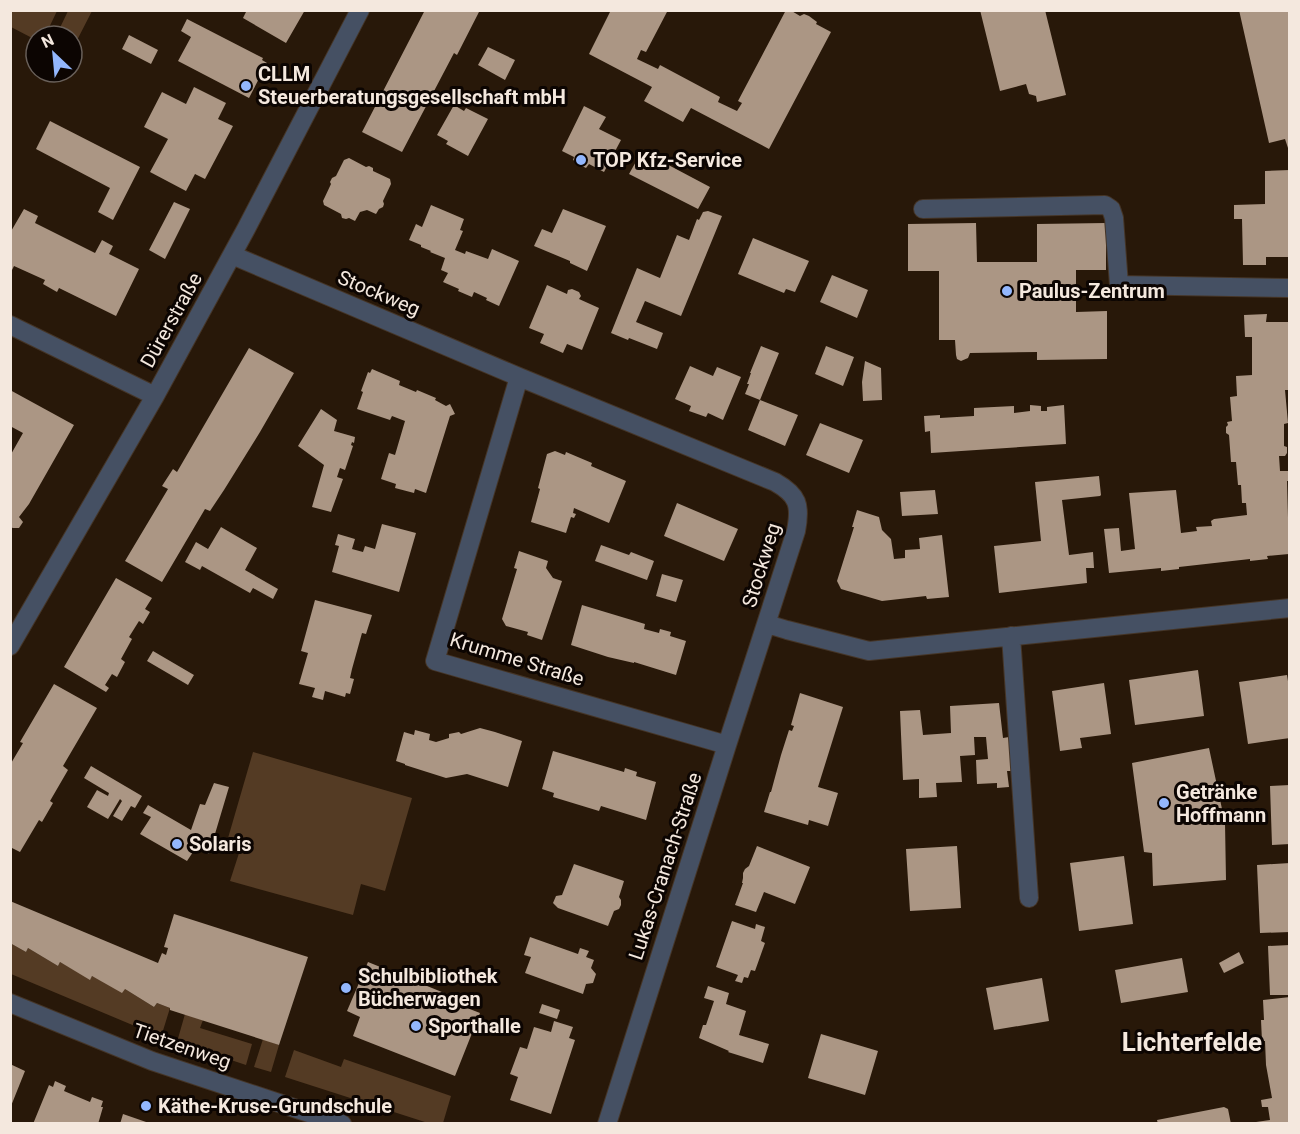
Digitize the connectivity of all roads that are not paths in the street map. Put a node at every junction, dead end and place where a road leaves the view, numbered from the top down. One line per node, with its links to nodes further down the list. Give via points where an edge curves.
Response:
1 (360, 10): 3 (street, Dürerstraße)
2 (923, 209): 4 (street, via 1105,205 1114,218 1119,285)
3 (232, 255): 6 (street, Stockweg); 7 (street, Dürerstraße)
4 (1290, 288)
5 (10, 325): 7 (street)
6 (519, 377): 9 (street, Stockweg, via 775,482 789,492 799,514); 12 (street, Krumme Straße, via 435,661)
7 (155, 396): 11 (street, Dürerstraße)
8 (1290, 608): 10 (street, Stockweg)
9 (767, 624): 10 (street, Stockweg, via 870,651); 12 (street, Lukas-Cranach-Straße)
10 (1011, 636): 13 (street)
11 (10, 646)
12 (727, 745): 16 (street, Lukas-Cranach-Straße)
13 (1029, 898)
14 (10, 1003): 15 (street, Tietzenweg, via 152,1061)
15 (342, 1124)
16 (607, 1124)

